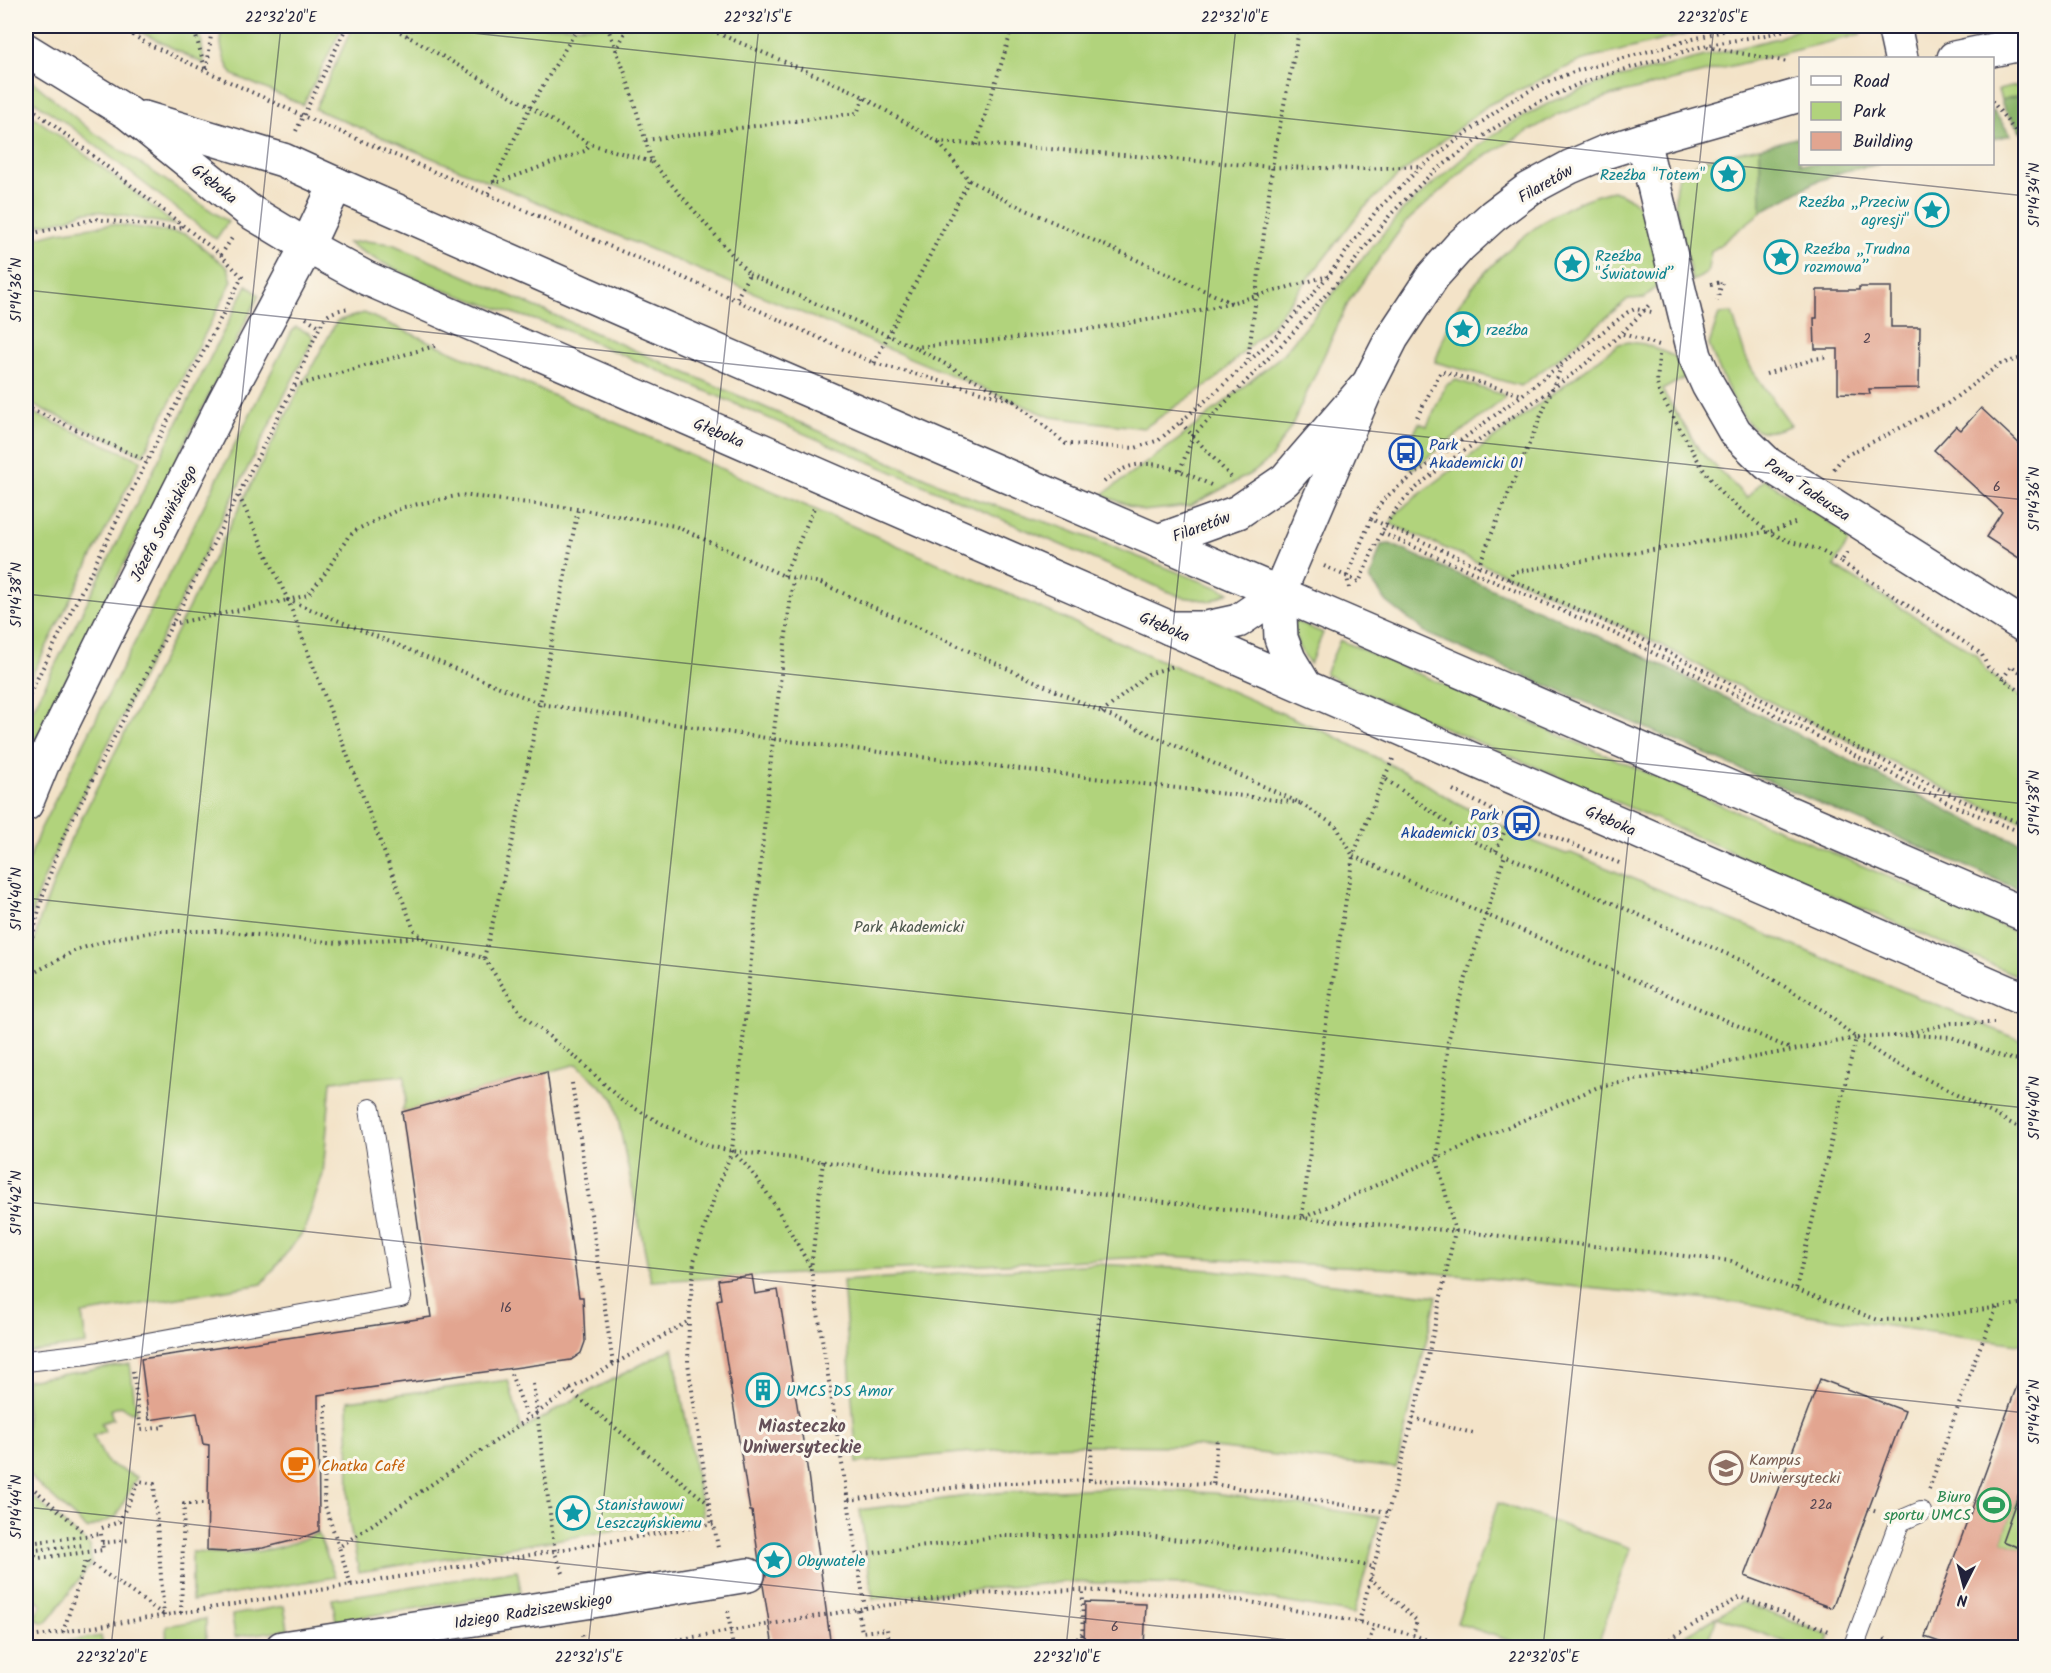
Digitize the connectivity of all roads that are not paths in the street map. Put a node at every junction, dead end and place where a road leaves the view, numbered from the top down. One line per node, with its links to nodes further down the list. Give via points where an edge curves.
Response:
1 (1894, 26): 4 (main road)
2 (2025, 42): 5 (main road)
3 (26, 50): 7 (main road, Głęboka)
4 (1901, 57)
5 (1958, 57)
6 (1799, 95): 8 (main road, Filaretów)
7 (128, 113): 9 (main road, Głęboka, via 283,160); 10 (main road, Głęboka, via 249,211)
8 (1643, 140): 11 (main road, Filaretów, via 1570,167 1529,189 1492,216 1433,276 1392,338); 14 (main road, Pana Tadeusza, via 1695,356 1734,432 1768,464)
9 (336, 184): 10 (main road); 12 (main road, Głęboka)
10 (307, 246): 15 (main road, Głęboka, via 366,278); 17 (main road, Józefa Sowińskiego, via 213,423)
11 (1369, 382): 12 (main road, Filaretów, via 1285,480 1238,512); 13 (main road, Filaretów)
12 (1158, 541): 13 (main road, Głęboka)
13 (1279, 593): 15 (main road, via 1238,621 1206,628); 16 (main road, Filaretów, via 1281,638); 18 (main road, Głęboka)
14 (2025, 627)
15 (1170, 628): 16 (main road, Głęboka)
16 (1305, 687): 19 (main road, Głęboka)
17 (26, 804)
18 (2025, 915)
19 (2025, 1000)
20 (370, 1109): 21 (lane, via 401,1297 87,1354)
21 (26, 1360)
22 (1921, 1512): 25 (lane, via 1900,1521)
23 (736, 1577): 24 (main road, Idziego Radziszewskiego)
24 (282, 1647)
25 (1853, 1647)

